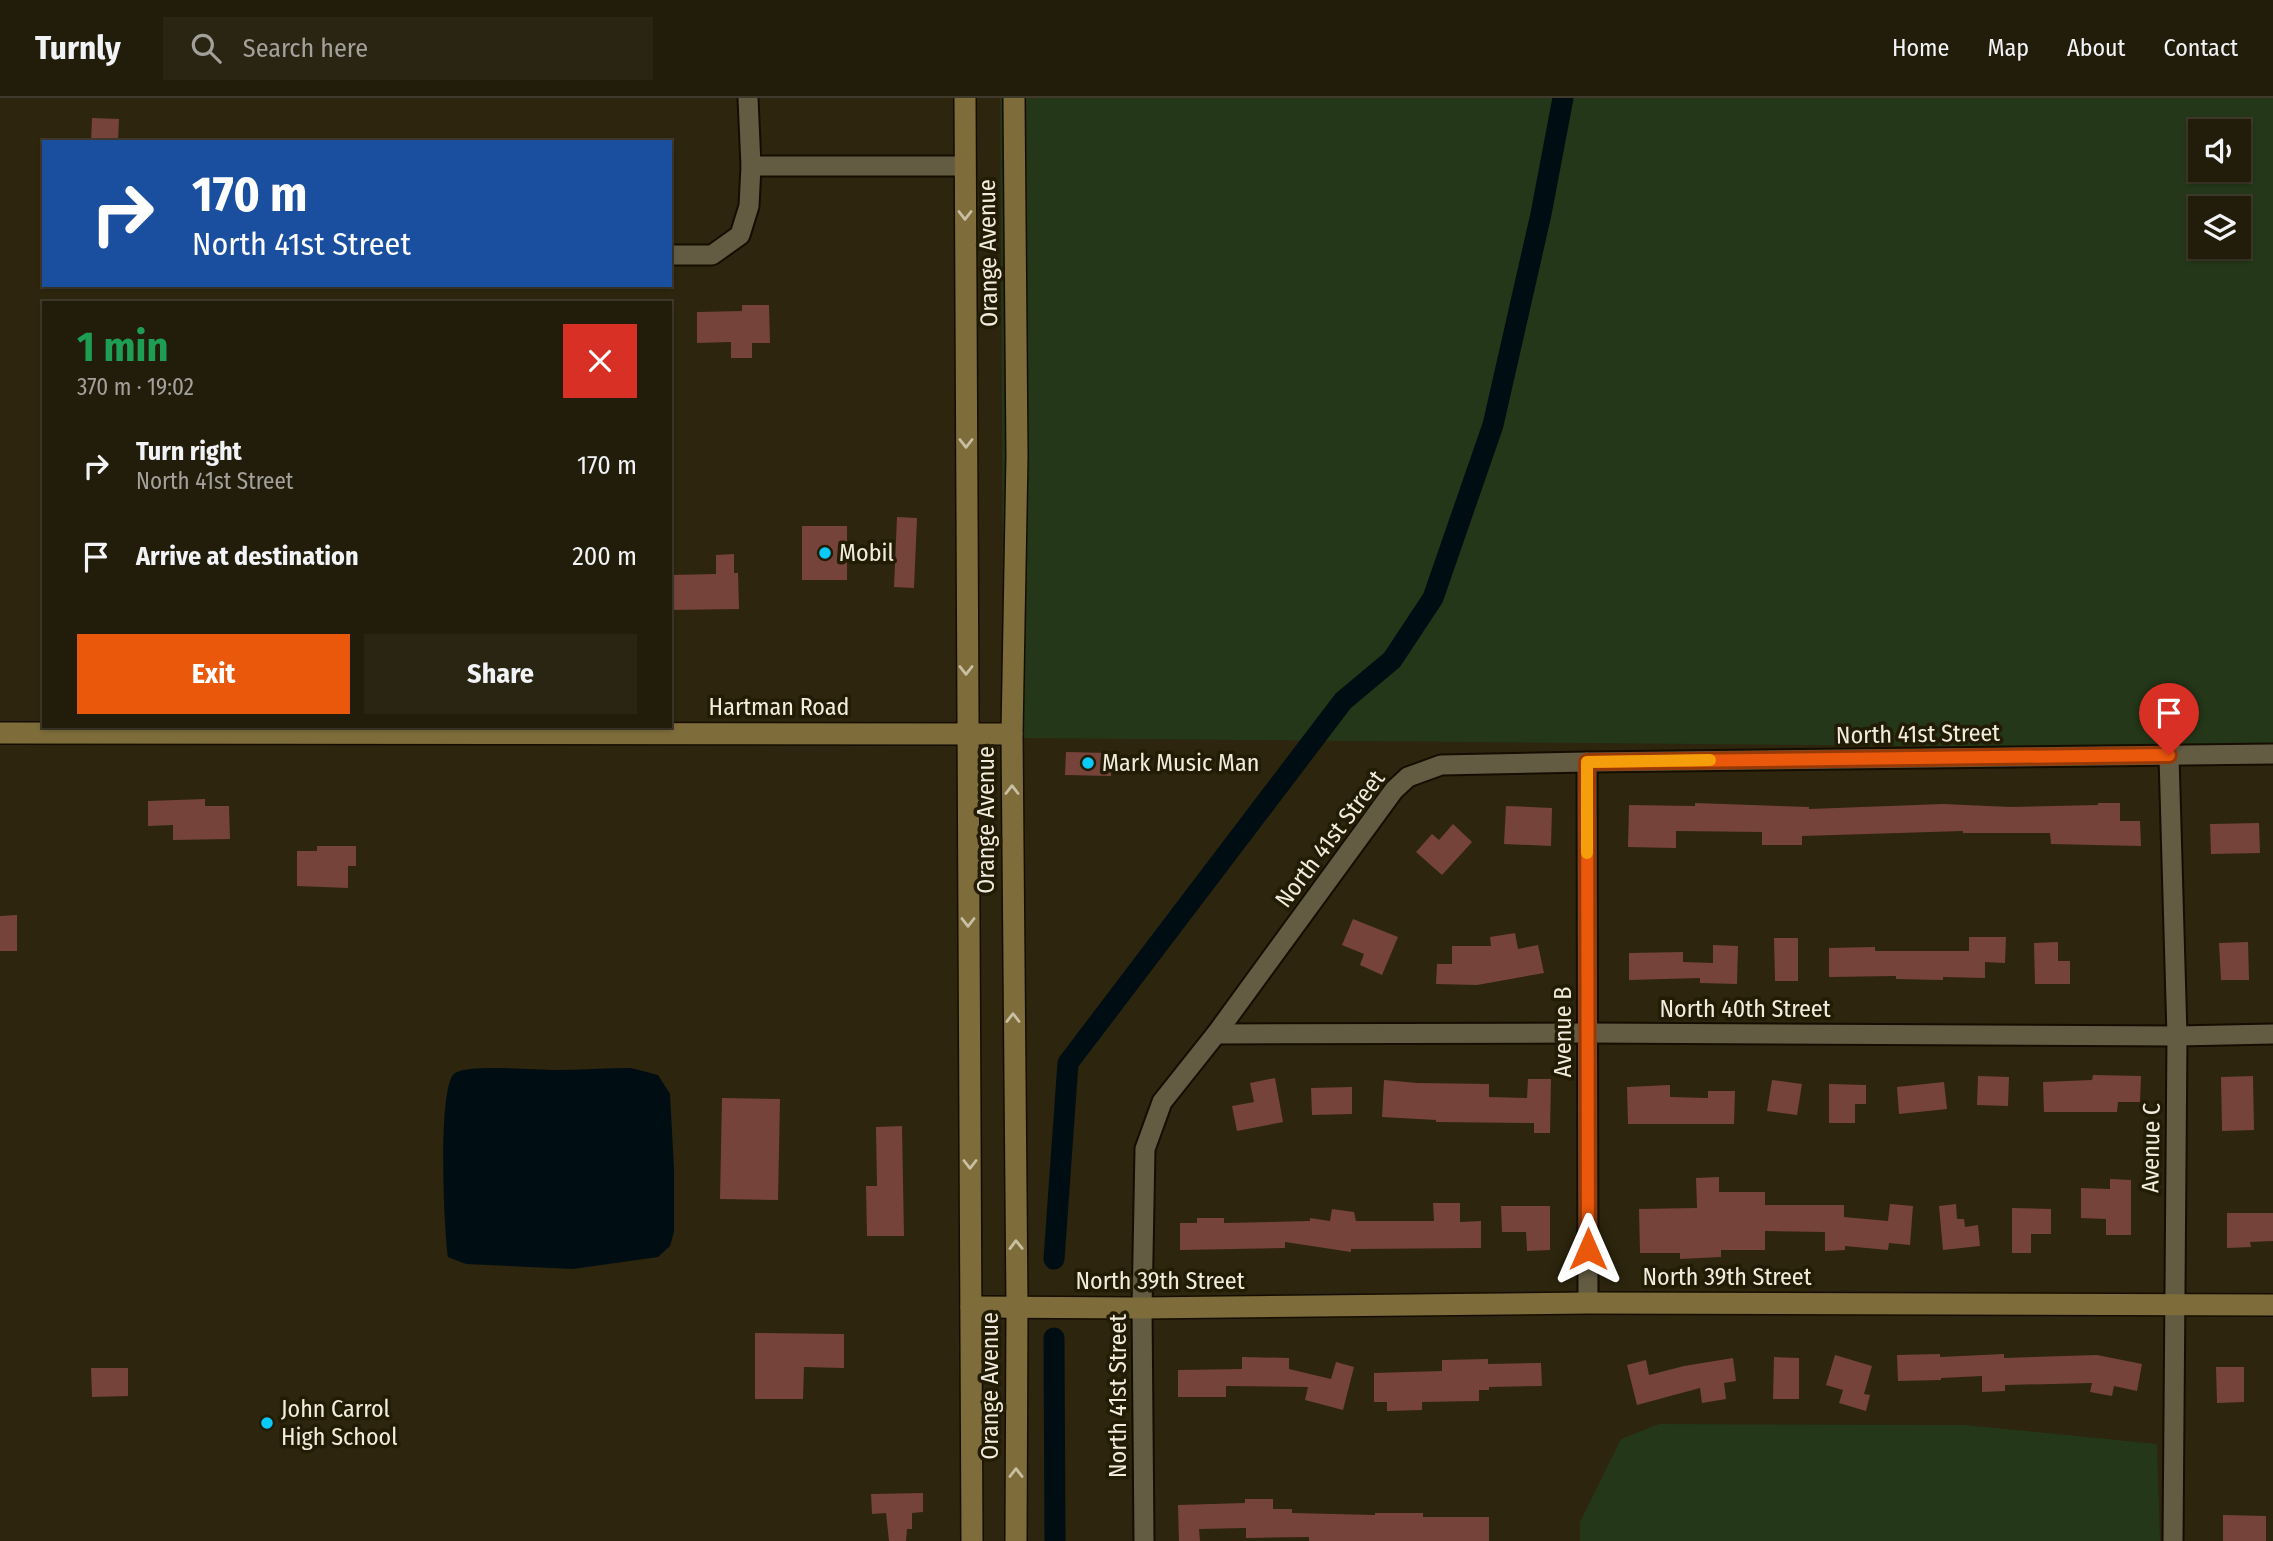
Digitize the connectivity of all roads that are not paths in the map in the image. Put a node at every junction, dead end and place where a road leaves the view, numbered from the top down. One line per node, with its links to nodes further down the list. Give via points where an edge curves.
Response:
1 (748, 98): 4 (street)
2 (965, 98): 5 (main road, Orange Avenue)
3 (1014, 98): 9 (main road, Orange Avenue, via 1017,456)
4 (751, 166): 5 (street); 6 (street, via 749,206 740,235 712,255)
5 (965, 166): 8 (main road, Orange Avenue, one-way to 8)
6 (672, 255)
7 (0, 733): 8 (main road, Hartman Road)
8 (966, 734): 9 (main road, Hartman Road); 20 (main road, Orange Avenue, one-way to 20)
9 (1012, 734): 21 (main road, Orange Avenue, one-way to 9)
10 (2273, 754): 11 (street, North 41st Street)
11 (2169, 755): 12 (street, North 41st Street); 16 (street, Avenue C)
12 (1587, 762): 13 (street, Avenue B); 14 (street, North 41st Street, via 1441,765 1408,777)
13 (1587, 1033): 14 (street, North 40th Street); 16 (street, North 40th Street); 17 (street, Avenue B)
14 (1216, 1034): 22 (street, North 41st Street, via 1162,1102 1145,1149)
15 (2273, 1034): 16 (street, North 40th Street)
16 (2177, 1036): 18 (street, Avenue C)
17 (1588, 1303): 18 (main road, North 39th Street); 22 (main road, North 39th Street)
18 (2174, 1305): 19 (main road, North 39th Street); 26 (street, Avenue C)
19 (2273, 1305)
20 (971, 1307): 21 (main road, North 39th Street); 23 (main road, Orange Avenue)
21 (1017, 1307): 22 (main road, North 39th Street); 24 (main road, Orange Avenue, one-way to 21)
22 (1142, 1308): 25 (street, North 41st Street)
23 (972, 1541)
24 (1016, 1541)
25 (1144, 1541)
26 (2173, 1541)

